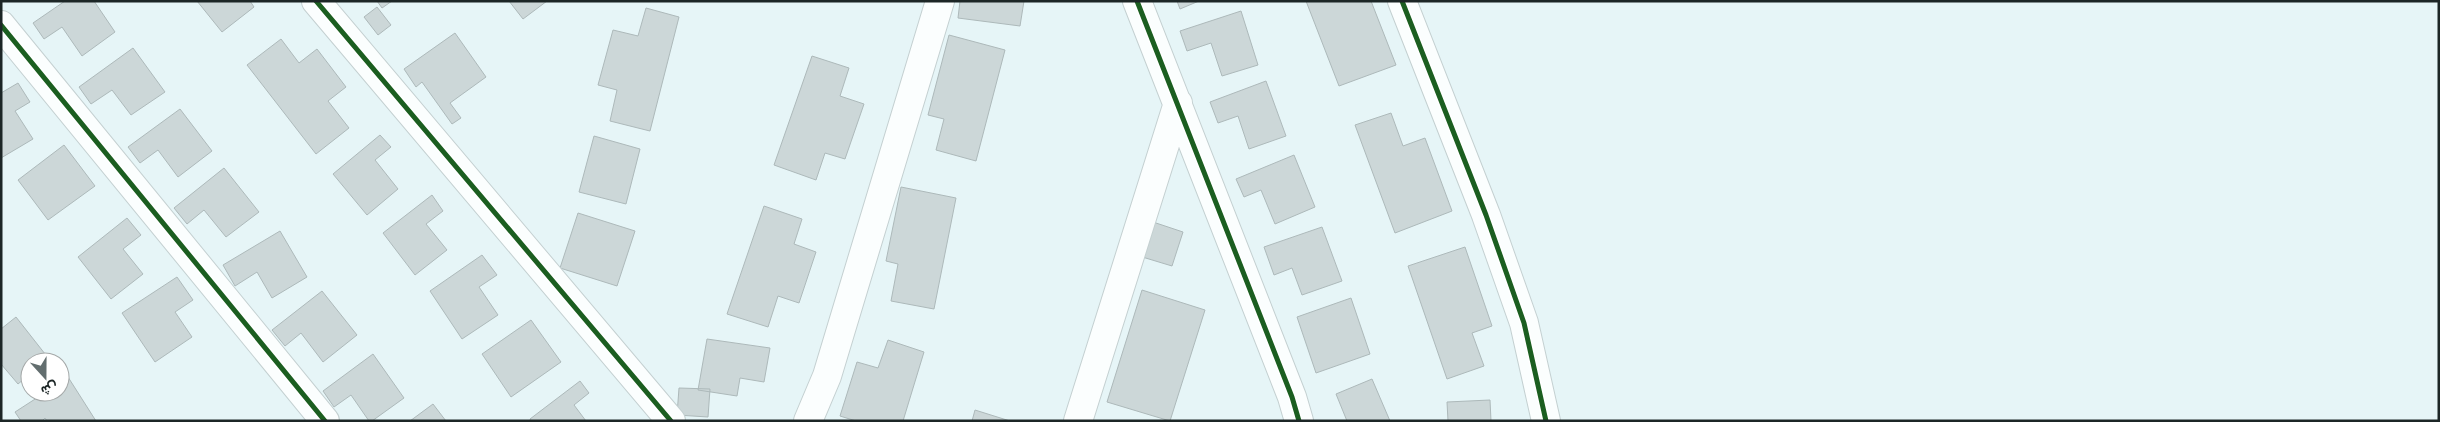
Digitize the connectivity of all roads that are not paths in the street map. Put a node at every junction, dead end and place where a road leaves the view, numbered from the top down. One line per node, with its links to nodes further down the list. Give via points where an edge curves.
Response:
1 (316, 1): 8 (street)
2 (940, 1): 9 (street, via 827,376)
3 (1137, 1): 6 (street)
4 (1402, 1): 12 (street, via 1486,215 1517,305)
5 (1, 25): 7 (street)
6 (1178, 103): 10 (street); 11 (street, via 1289,388)
7 (325, 421)
8 (671, 421)
9 (808, 421)
10 (1078, 421)
11 (1298, 421)
12 (1546, 421)

